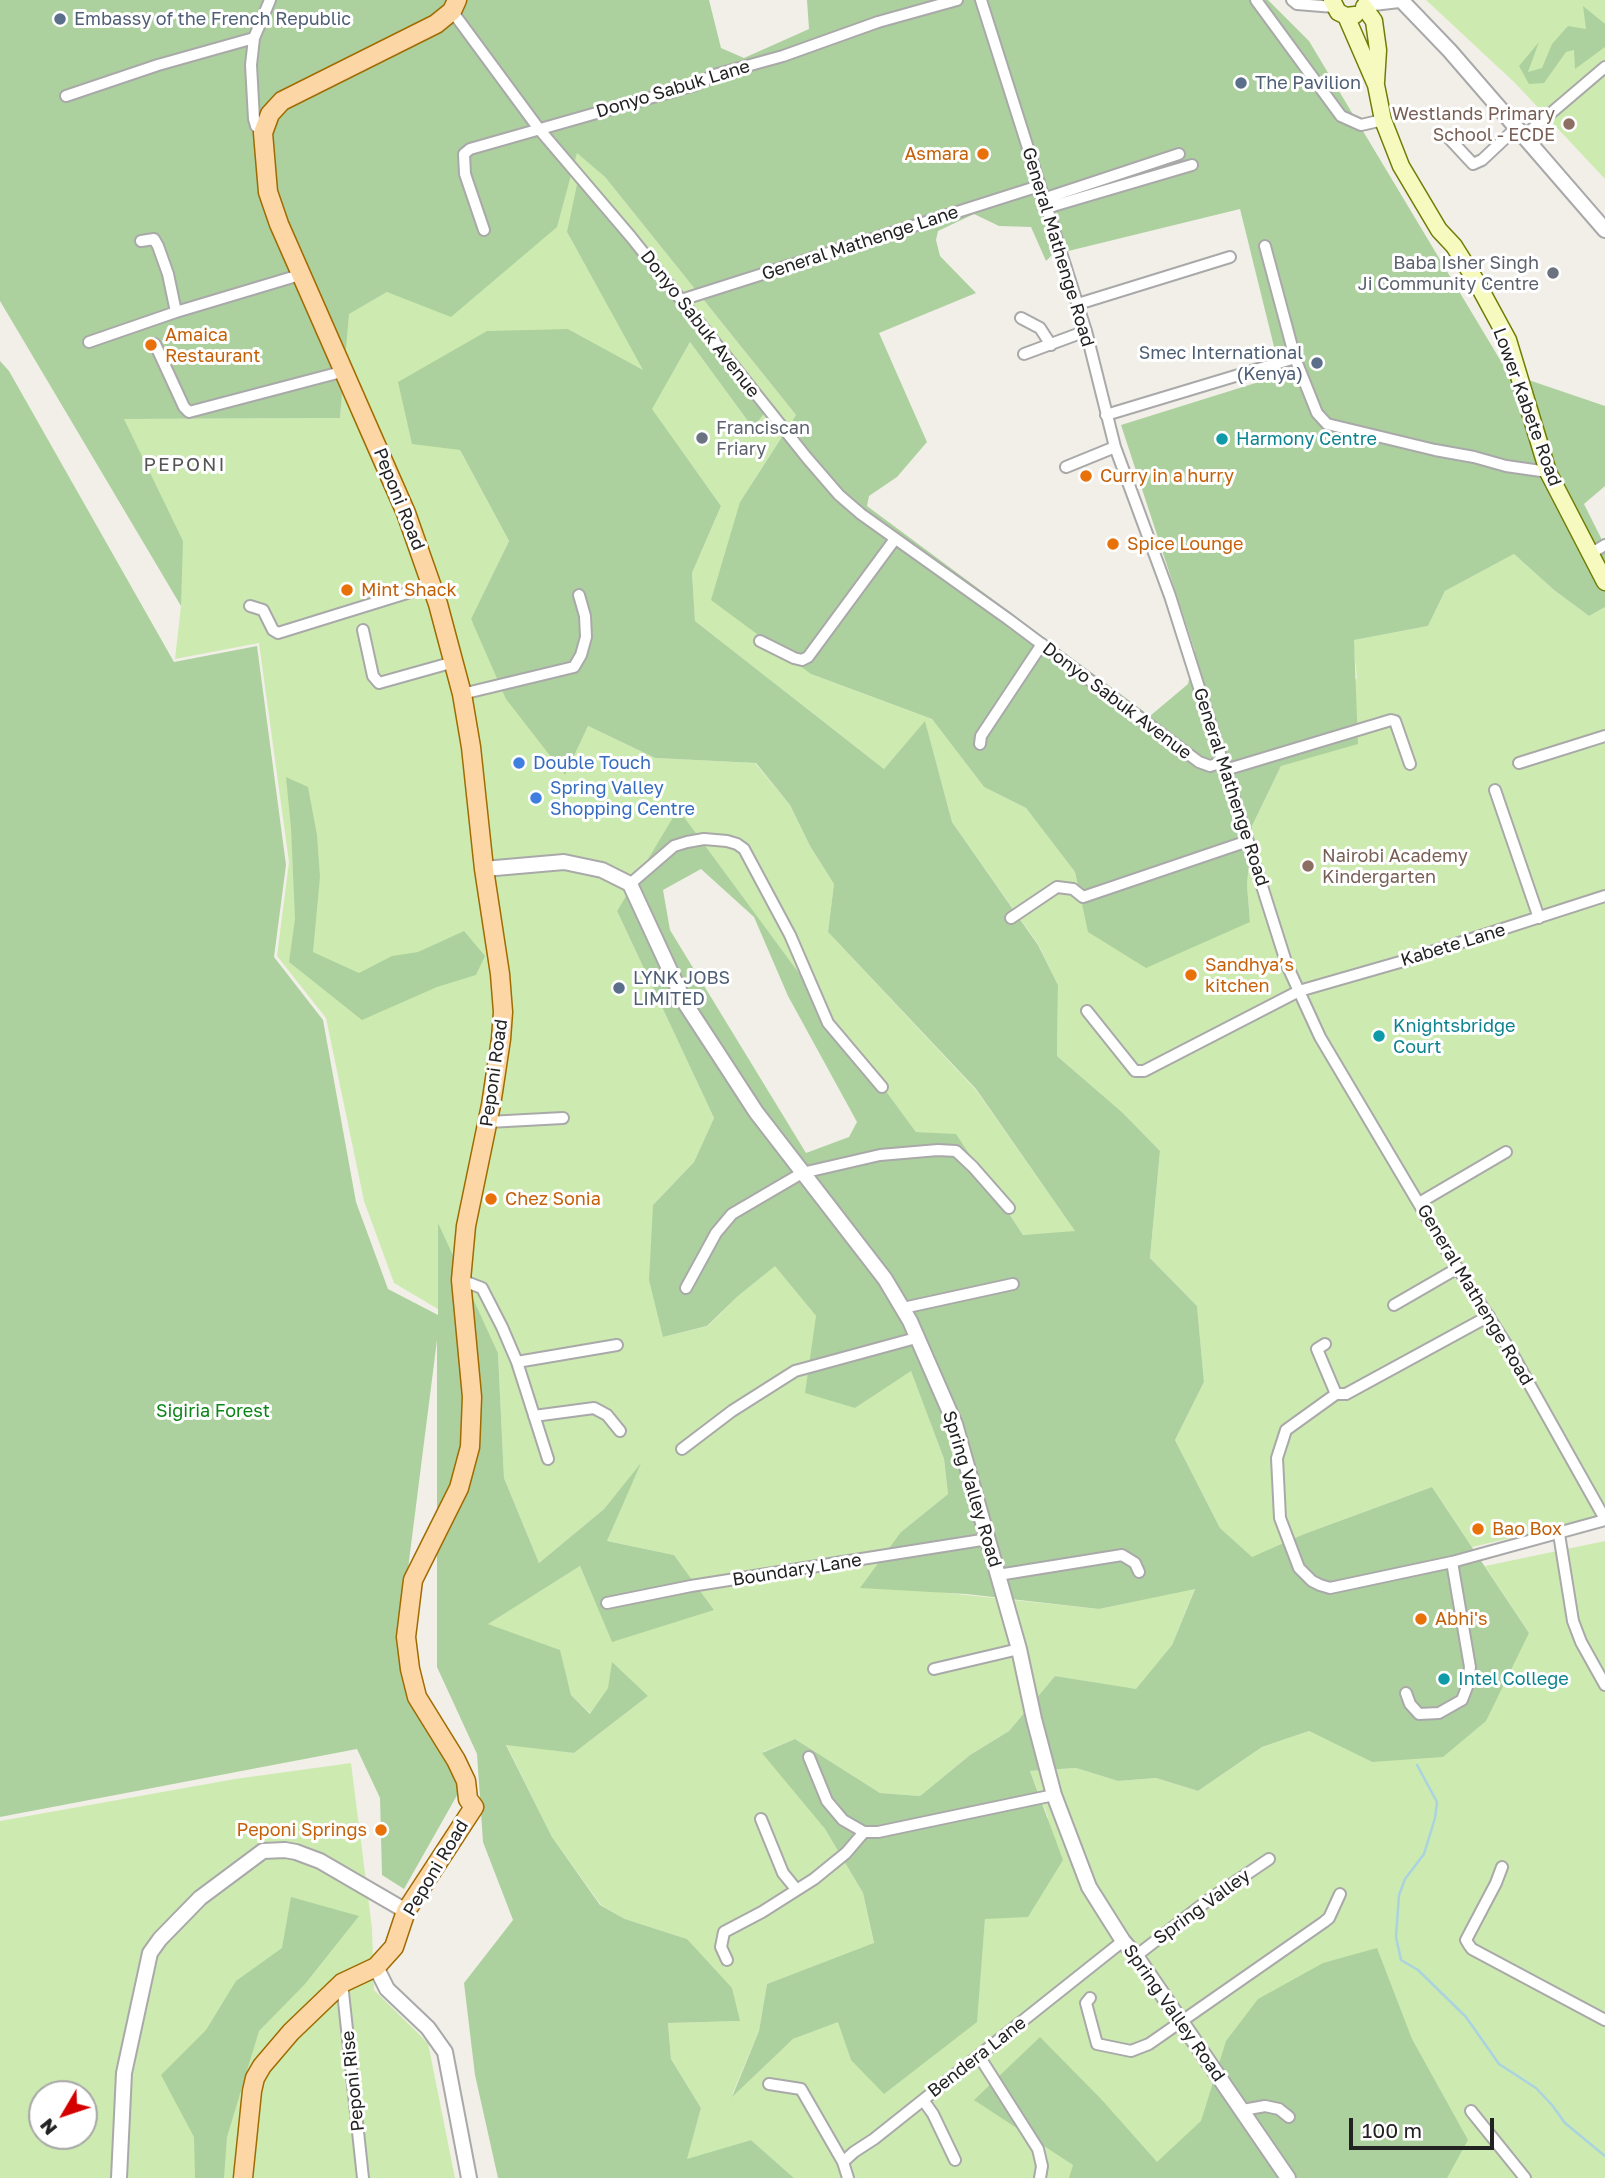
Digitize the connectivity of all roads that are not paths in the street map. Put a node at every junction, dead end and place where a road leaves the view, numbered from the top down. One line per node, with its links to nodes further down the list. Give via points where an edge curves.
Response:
1 (270, 0): 10 (street)
2 (957, 0): 15 (street, Donyo Sabuk Lane, via 714,75 695,85)
3 (981, 0): 21 (street, General Mathenge Road)
4 (1255, 0): 14 (street, via 1341,116 1361,125)
5 (1400, 0): 7 (street); 17 (street)
6 (1298, 1): 9 (street)
7 (1365, 4): 9 (main road, via 1358,14); 12 (main road, Lower Kabete Road, via 1374,21 1378,50)
8 (455, 5): 15 (street, Donyo Sabuk Avenue); 16 (main road, via 436,24 287,98 270,114)
9 (1337, 8): 12 (main road, Lower Kabete Road)
10 (254, 38): 13 (street); 16 (street, via 254,119)
11 (1605, 67): 17 (street)
12 (1376, 85): 14 (main road, Lower Kabete Road)
13 (66, 96)
14 (1383, 120): 43 (main road, Lower Kabete Road, via 1401,166 1476,281 1508,340)
15 (540, 129): 23 (street, Donyo Sabuk Lane, via 464,154 465,174); 29 (street, Donyo Sabuk Avenue)
16 (263, 133): 28 (main road, Peponi Road, via 268,192)
17 (1520, 133): 18 (street, via 1473,164); 24 (street)
18 (1447, 136)
19 (1179, 154): 22 (street)
20 (1192, 165): 22 (street)
21 (1039, 186): 22 (street, General Mathenge Road); 29 (street, General Mathenge Lane)
22 (1044, 204): 30 (street, General Mathenge Road)
23 (484, 230)
24 (1605, 230)
25 (141, 241): 31 (street, via 154,239 158,246)
26 (1265, 246): 38 (street)
27 (1230, 257): 30 (street)
28 (303, 274): 31 (street); 39 (main road, Peponi Road)
29 (681, 300): 44 (street, Donyo Sabuk Avenue, via 830,485)
30 (1078, 304): 33 (street, General Mathenge Road)
31 (176, 312): 34 (street)
32 (1021, 318): 36 (street, via 1040,327)
33 (1086, 331): 36 (street); 40 (street, General Mathenge Road)
34 (89, 342)
35 (155, 344): 39 (street, via 189,412)
36 (1051, 345): 37 (street)
37 (1024, 354)
38 (1295, 358): 40 (street); 43 (street, via 1326,424)
39 (345, 371): 48 (main road, Peponi Road)
40 (1106, 415): 41 (street, General Mathenge Road)
41 (1115, 447): 42 (street); 60 (street, General Mathenge Road, via 1170,596)
42 (1066, 467)
43 (1548, 472): 46 (main road, Lower Kabete Road)
44 (895, 539): 52 (street, via 808,657 794,658); 53 (street, Donyo Sabuk Avenue)
45 (1605, 545): 46 (street)
46 (1590, 554): 47 (main road, Lower Kabete Road)
47 (1605, 582)
48 (433, 585): 50 (street, via 278,633 263,610); 54 (main road, Peponi Road)
49 (579, 595): 55 (street, via 586,637 574,667)
50 (250, 606)
51 (363, 630): 54 (street, via 373,676 379,683)
52 (760, 641)
53 (1042, 644): 57 (street); 60 (street, Donyo Sabuk Avenue, via 1199,762)
54 (454, 662): 55 (main road, Peponi Road)
55 (462, 694): 63 (main road, Peponi Road)
56 (1605, 736): 58 (street)
57 (980, 744)
58 (1519, 763)
59 (1410, 764): 60 (street, via 1391,720)
60 (1224, 766): 62 (street, General Mathenge Road)
61 (1495, 790): 67 (street)
62 (1248, 841): 66 (street, via 1083,897 1073,889 1057,887); 68 (street, General Mathenge Road)
63 (484, 869): 64 (street, via 564,862 602,870); 72 (main road, Peponi Road, via 503,1012)
64 (630, 884): 70 (street, via 674,846 687,842 727,841 744,849 790,935 828,1023); 74 (street, Spring Valley Road, via 685,1003)
65 (1605, 896): 67 (street, Kabete Lane)
66 (1012, 918)
67 (1539, 918): 68 (street, Kabete Lane)
68 (1299, 991): 69 (street, Kabete Lane, via 1144,1071 1135,1071); 75 (street, General Mathenge Road, via 1320,1037)
69 (1087, 1011)
70 (882, 1087)
71 (563, 1118): 72 (street)
72 (488, 1122): 78 (main road, Peponi Road, via 466,1226)
73 (1506, 1152): 75 (street)
74 (802, 1173): 76 (street, via 880,1155 956,1151); 80 (street, via 732,1214 716,1233); 82 (street, Spring Valley Road)
75 (1419, 1203): 77 (street, General Mathenge Road)
76 (1009, 1208)
77 (1458, 1268): 81 (street); 83 (street, General Mathenge Road)
78 (461, 1280): 87 (street, via 482,1288); 112 (main road, Peponi Road, via 472,1397 471,1447 459,1488 414,1580 406,1637 417,1697 456,1760 474,1807)
79 (1013, 1284): 82 (street)
80 (686, 1288)
81 (1394, 1305)
82 (903, 1308): 84 (street, Spring Valley Road)
83 (1489, 1316): 88 (street, via 1359,1389); 93 (street, General Mathenge Road)
84 (916, 1338): 91 (street, via 795,1371); 95 (street, Spring Valley Road, via 955,1424)
85 (1325, 1344): 88 (street, via 1317,1349)
86 (617, 1345): 87 (street)
87 (517, 1362): 89 (street)
88 (1336, 1394): 96 (street, via 1286,1430 1279,1450 1280,1518 1299,1568 1312,1581 1330,1588)
89 (534, 1416): 90 (street, via 594,1408); 92 (street)
90 (620, 1431)
91 (682, 1449)
92 (548, 1459)
93 (1605, 1520): 94 (street)
94 (1559, 1534): 96 (street); 102 (street, via 1573,1622)
95 (988, 1539): 98 (street, Spring Valley Road); 99 (street, Boundary Lane)
96 (1452, 1562): 103 (street, via 1470,1667 1467,1686 1462,1700 1439,1713 1419,1714)
97 (1139, 1572): 98 (street, via 1135,1563 1122,1555)
98 (998, 1575): 100 (street, Spring Valley Road)
99 (607, 1603)
100 (1020, 1649): 101 (street); 105 (street, Spring Valley Road)
101 (933, 1669)
102 (1605, 1685)
103 (1406, 1693)
104 (809, 1757): 107 (street, via 827,1801 843,1820)
105 (1054, 1795): 107 (street); 113 (street, Spring Valley Road, via 1089,1886)
106 (761, 1819): 110 (street, via 783,1873)
107 (864, 1832): 110 (street, via 846,1853)
108 (1269, 1859): 114 (street, Spring Valley)
109 (1502, 1867): 119 (street, via 1466,1940 1472,1949)
110 (796, 1889): 115 (street, via 724,1932 721,1947)
111 (1340, 1894): 120 (street, via 1329,1918)
112 (406, 1911): 116 (main road, Peponi Road, via 398,1942); 129 (street, via 320,1861 285,1850 263,1851 200,1898 150,1953 124,2073)
113 (1123, 1941): 114 (street, Spring Valley Road); 121 (street, Bendera Lane)
114 (1136, 1956): 120 (street, Spring Valley Road)
115 (727, 1960)
116 (376, 1967): 117 (main road, Peponi Road); 132 (street, via 387,1989 428,2028 445,2052)
117 (342, 1983): 130 (main road, Peponi Road, via 291,2032 255,2078); 131 (street, Peponi Rise)
118 (1090, 1998): 120 (street, via 1086,2003 1094,2035 1103,2047 1131,2051)
119 (1605, 2020)
120 (1181, 2023): 124 (street, Spring Valley Road)
121 (979, 2056): 123 (street, Bendera Lane); 134 (street, via 1038,2148)
122 (769, 2084): 128 (street, via 801,2089)
123 (923, 2100): 127 (street); 128 (street, Bendera Lane)
124 (1243, 2110): 126 (street, via 1265,2106); 135 (street, Spring Valley Road)
125 (1471, 2111): 136 (street)
126 (1289, 2117)
127 (955, 2160)
128 (844, 2162): 133 (street)
129 (119, 2178)
130 (243, 2178)
131 (363, 2178)
132 (469, 2178)
133 (848, 2178)
134 (1040, 2178)
135 (1288, 2178)
136 (1525, 2178)

